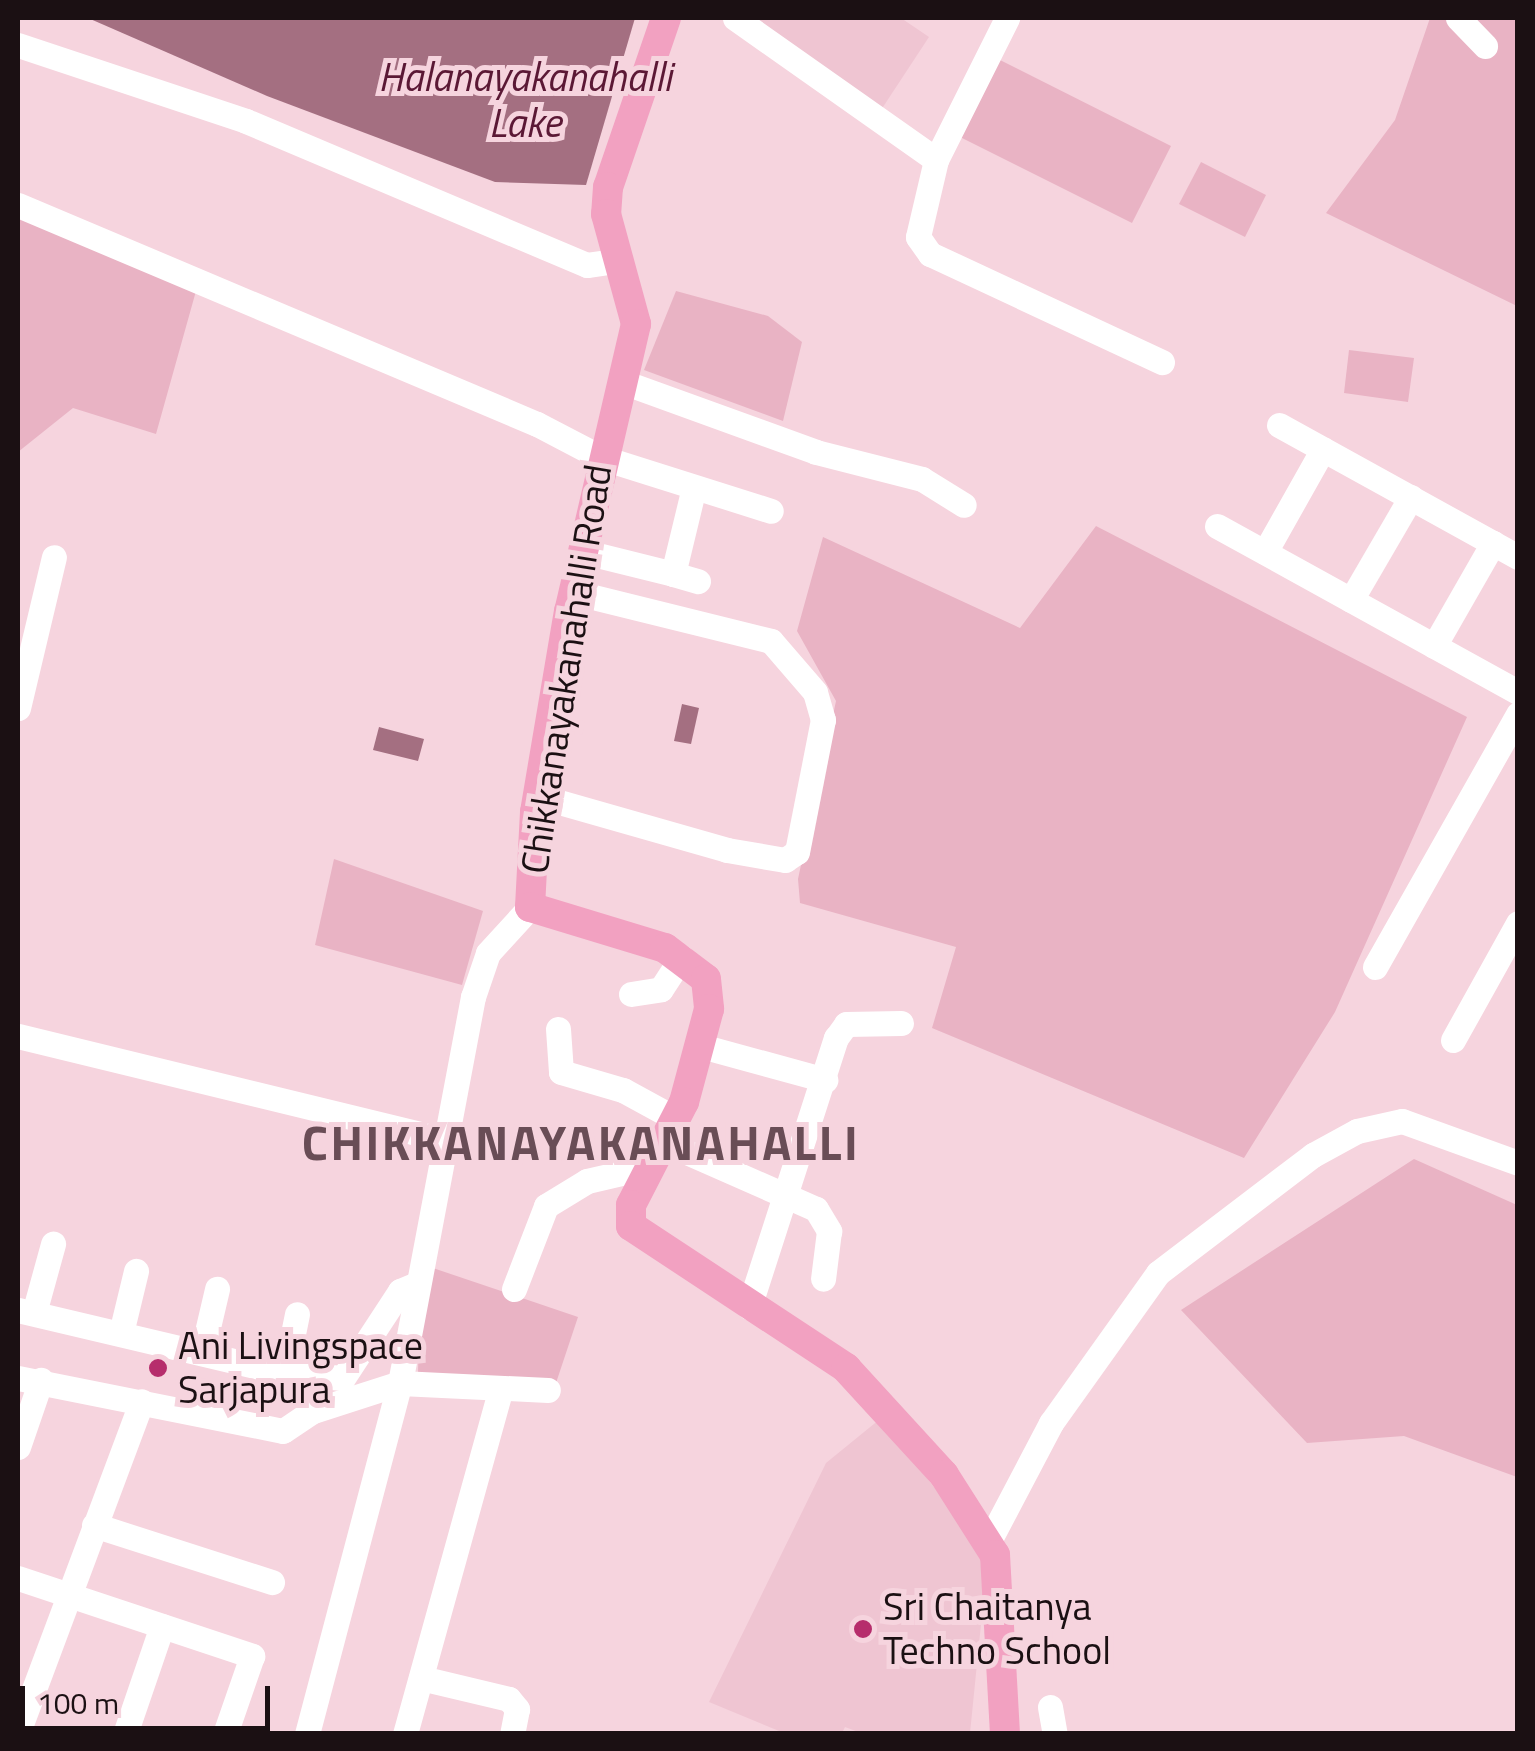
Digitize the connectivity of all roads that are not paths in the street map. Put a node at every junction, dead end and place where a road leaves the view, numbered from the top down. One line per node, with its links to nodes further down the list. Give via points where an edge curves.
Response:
1 (666, 18): 9 (main road, Chikkanayakanahalli Road, via 608,187)
2 (734, 18): 7 (street)
3 (1006, 18): 7 (street)
4 (1458, 18): 6 (street)
5 (18, 44): 9 (street, via 246,121 586,265)
6 (1485, 46)
7 (936, 160): 10 (street, via 918,238 930,254)
8 (18, 206): 14 (street, via 537,424)
9 (616, 261): 11 (main road, Chikkanayakanahalli Road, via 636,324)
10 (1162, 362)
11 (623, 382): 14 (main road, Chikkanayakanahalli Road); 17 (street, via 816,452 922,479)
12 (1279, 425): 13 (street)
13 (1323, 449): 16 (street); 22 (street)
14 (600, 458): 15 (street); 21 (main road, Chikkanayakanahalli Road)
15 (694, 488): 18 (street); 21 (street, via 685,578)
16 (1411, 498): 20 (street); 26 (street)
17 (964, 505)
18 (771, 511)
19 (1217, 526): 22 (street)
20 (1493, 543): 23 (street); 27 (street)
21 (581, 550): 25 (main road, Chikkanayakanahalli Road)
22 (1264, 552): 26 (street)
23 (1518, 556)
24 (54, 557): 29 (street)
25 (573, 592): 31 (main road, Chikkanayakanahalli Road); 31 (street, via 770,641 815,692 824,720 797,852 785,860)
26 (1351, 600): 27 (street)
27 (1434, 646): 28 (street)
28 (1518, 692)
29 (18, 708)
30 (1518, 714): 35 (street)
31 (538, 796): 32 (main road, Chikkanayakanahalli Road)
32 (530, 907): 34 (main road, Chikkanayakanahalli Road); 43 (street, via 488,953 472,998)
33 (1518, 923): 40 (street)
34 (682, 957): 36 (street, via 661,989); 41 (main road, via 706,979)
35 (1375, 967)
36 (631, 994)
37 (900, 1023): 42 (street, via 846,1024)
38 (558, 1029): 44 (street, via 562,1072 623,1090)
39 (18, 1036): 43 (street)
40 (1453, 1040)
41 (700, 1046): 42 (street); 44 (main road)
42 (824, 1080): 46 (street)
43 (444, 1140): 50 (street)
44 (664, 1142): 46 (street); 52 (street, via 546,1206); 53 (main road, via 631,1205 638,1237)
45 (1518, 1162): 66 (street, via 1402,1121 1358,1131 1312,1155 1158,1273 1050,1423)
46 (791, 1193): 49 (street, via 827,1222); 53 (street)
47 (52, 1244): 54 (street)
48 (136, 1270): 56 (street)
49 (823, 1279)
50 (414, 1285): 58 (street, via 400,1291 342,1378); 60 (street)
51 (217, 1290): 57 (street)
52 (514, 1290)
53 (749, 1307): 66 (main road, via 810,1342 878,1397 944,1474)
54 (26, 1311): 56 (street)
55 (297, 1314): 58 (street)
56 (121, 1332): 57 (street)
57 (202, 1352): 58 (street)
58 (285, 1373)
59 (29, 1379): 63 (street); 64 (street)
60 (400, 1383): 61 (street); 63 (street, via 313,1410 283,1431); 77 (street)
61 (501, 1388): 62 (street); 72 (street)
62 (548, 1390)
63 (142, 1401): 65 (street)
64 (18, 1446)
65 (94, 1524): 68 (street); 69 (street)
66 (988, 1542): 71 (main road, via 995,1555)
67 (18, 1578): 69 (street)
68 (272, 1582)
69 (68, 1594): 70 (street); 74 (street)
70 (162, 1626): 75 (street); 76 (street, via 252,1656)
71 (1000, 1631): 80 (main road); 81 (main road)
72 (420, 1678): 78 (street); 79 (street, via 509,1699 517,1709)
73 (1050, 1707): 82 (street)
74 (18, 1732)
75 (124, 1734)
76 (224, 1734)
77 (307, 1734)
78 (405, 1734)
79 (512, 1734)
80 (984, 1734)
81 (1005, 1734)
82 (1055, 1734)

